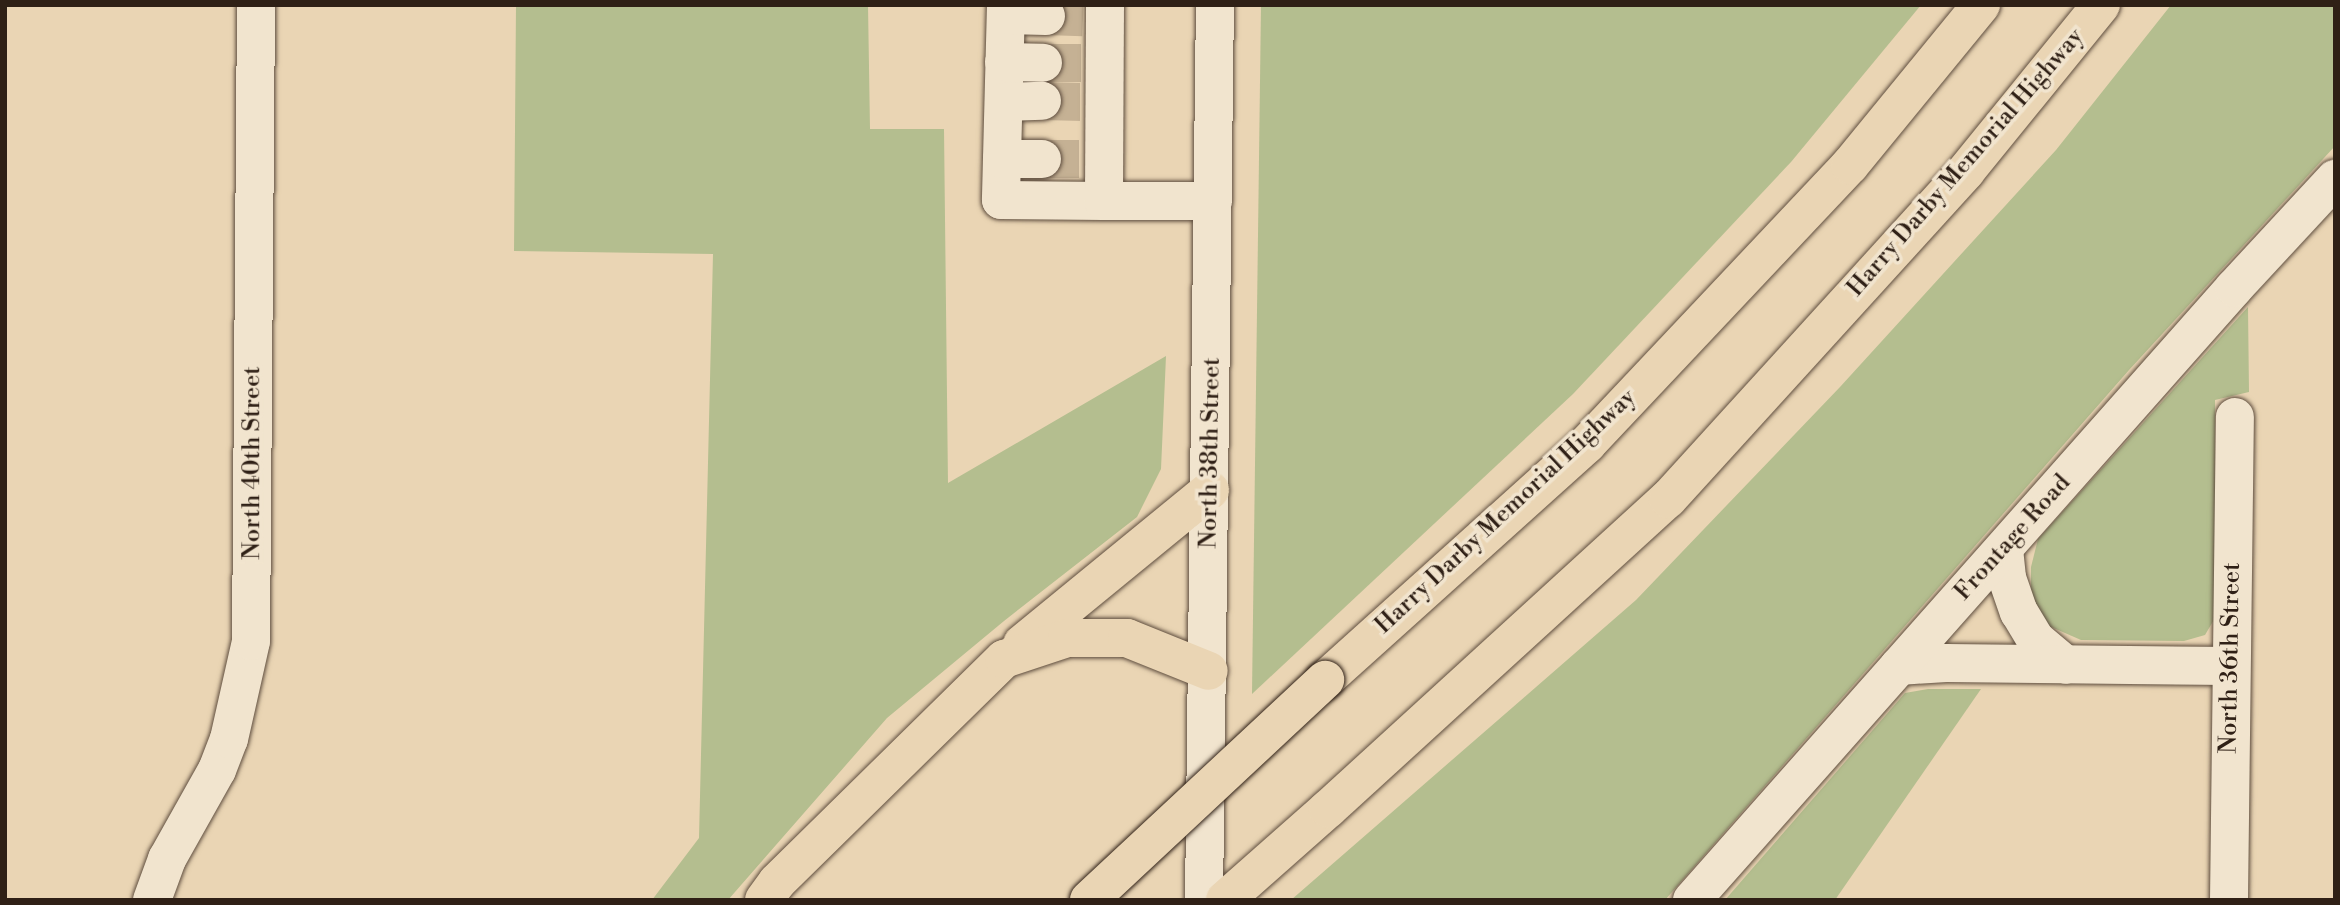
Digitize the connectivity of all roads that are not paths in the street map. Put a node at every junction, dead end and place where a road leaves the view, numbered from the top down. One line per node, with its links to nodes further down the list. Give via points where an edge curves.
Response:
1 (256, 5): 25 (street, North 40th Street, via 251,641 229,739 167,859)
2 (1215, 5): 16 (street, North 38th Street)
3 (1981, 5): 27 (highway, Harry Darby Memorial Highway, bridge, via 1850,165 1587,444)
4 (2101, 5): 29 (highway, Harry Darby Memorial Highway, via 1966,171 1668,499)
5 (1006, 10): 7 (street); 8 (street)
6 (1098, 13): 15 (street, via 1092,159)
7 (1046, 16)
8 (1004, 62): 9 (street); 11 (street)
9 (1043, 63)
10 (1042, 101): 11 (street)
11 (1003, 102): 12 (street)
12 (1002, 159): 13 (street); 15 (street, via 1001,200)
13 (1042, 159)
14 (2335, 179): 19 (street, Frontage Road)
15 (1104, 201): 16 (street)
16 (1213, 201): 18 (street, North 38th Street)
17 (2235, 416): 23 (street, North 36th Street)
18 (1210, 490): 20 (highway); 24 (street, North 38th Street)
19 (2004, 549): 21 (street, via 2007,578 2019,612 2035,639); 22 (street, Frontage Road)
20 (1003, 659): 24 (highway, via 1067,638 1127,638); 26 (highway)
21 (2066, 665): 22 (street); 23 (street)
22 (1899, 666): 30 (street, Frontage Road)
23 (2230, 666): 31 (street, North 36th Street)
24 (1209, 671): 28 (street, North 38th Street)
25 (152, 900)
26 (764, 900)
27 (1089, 900)
28 (1204, 900)
29 (1225, 900)
30 (1692, 900)
31 (2229, 900)

